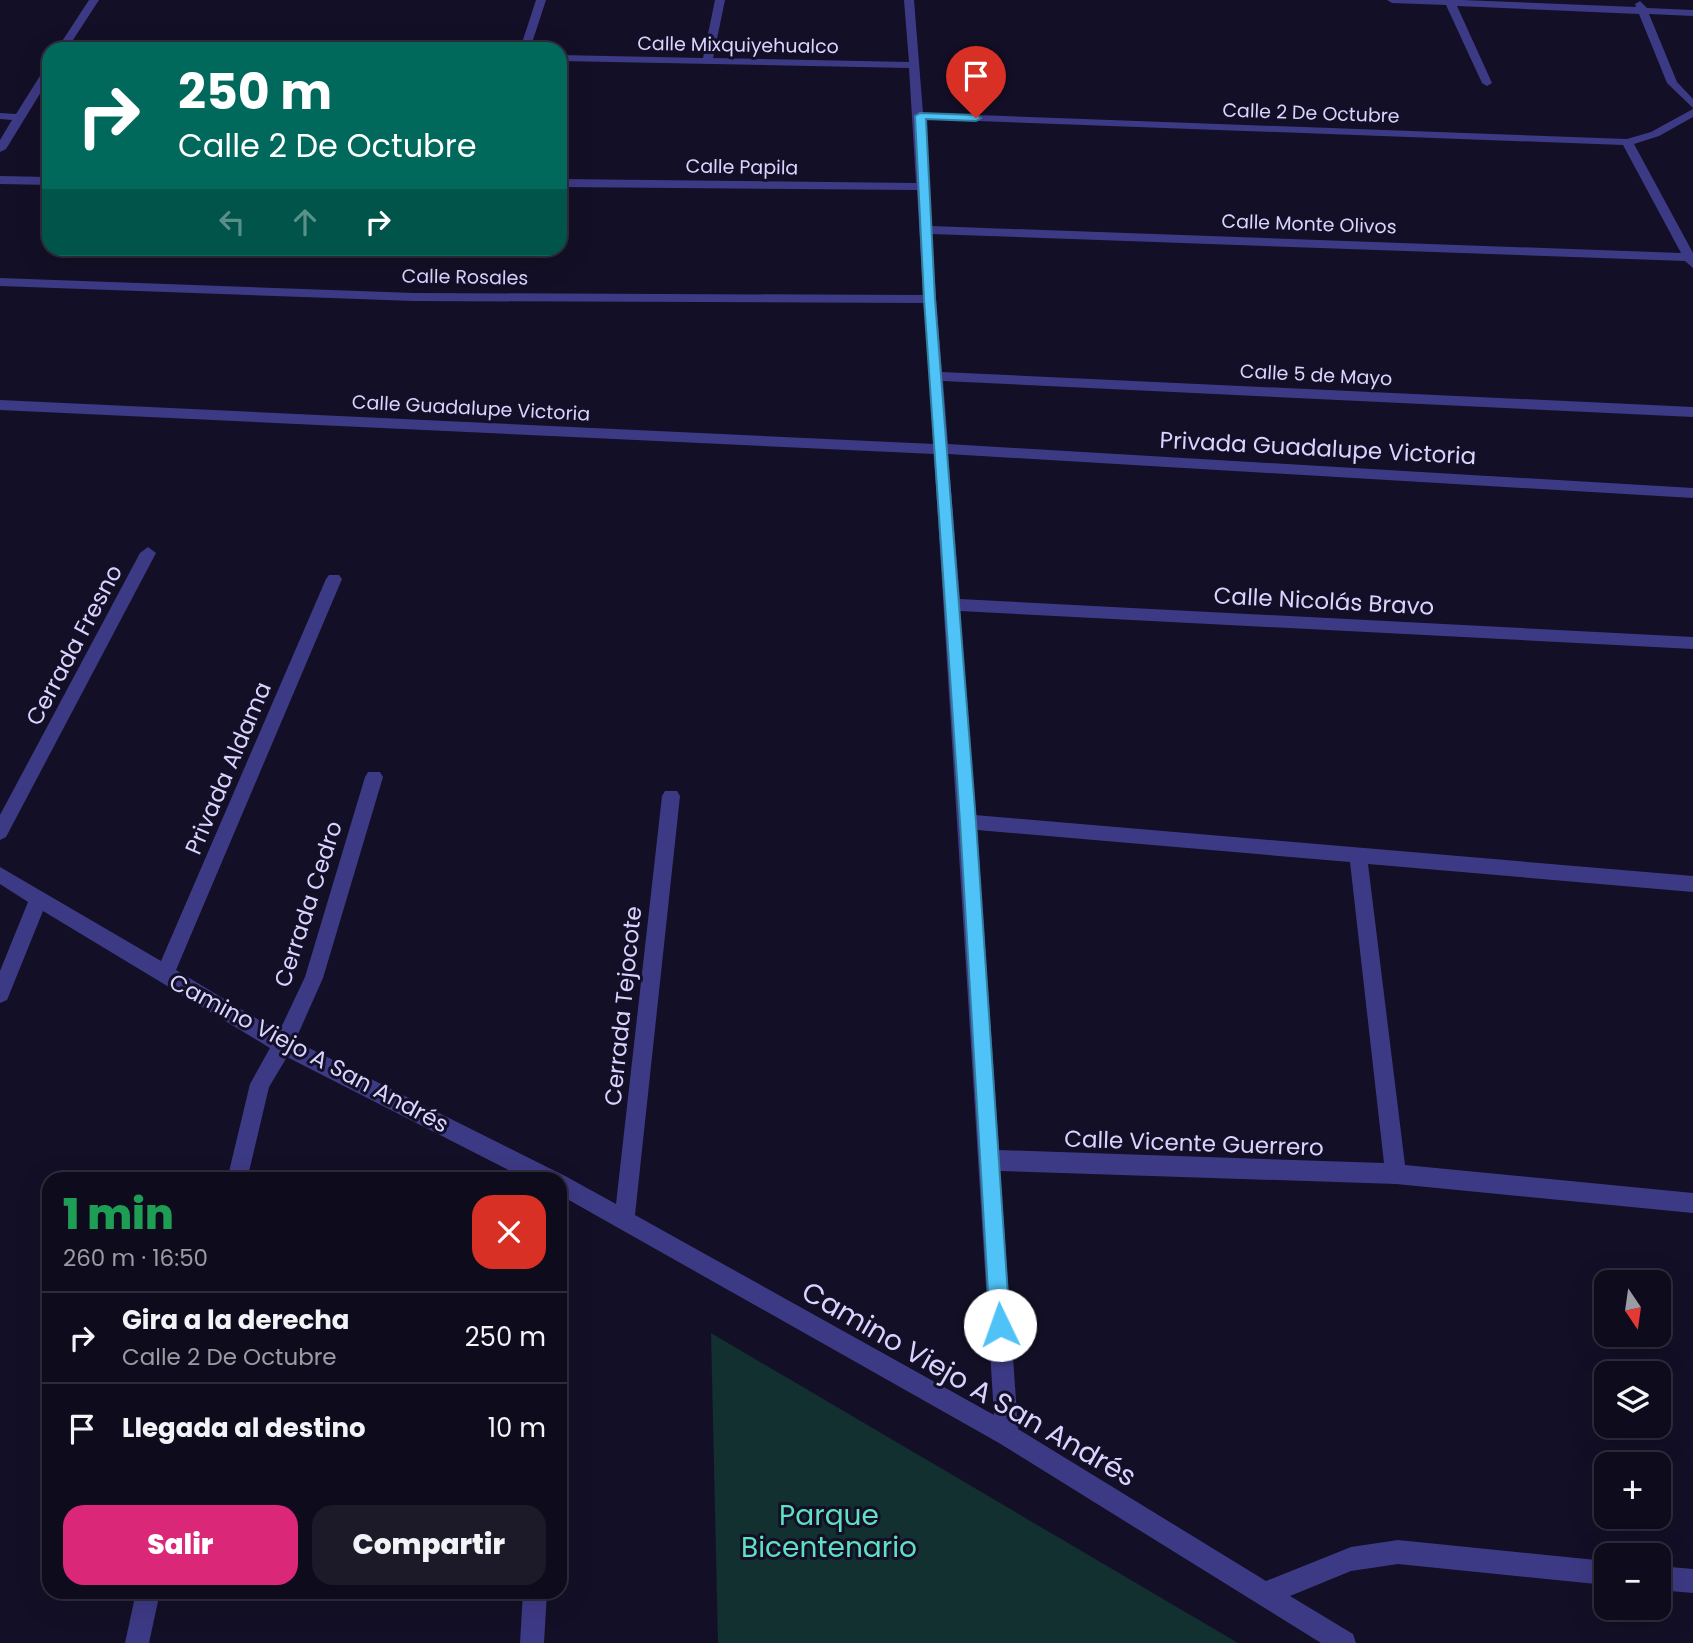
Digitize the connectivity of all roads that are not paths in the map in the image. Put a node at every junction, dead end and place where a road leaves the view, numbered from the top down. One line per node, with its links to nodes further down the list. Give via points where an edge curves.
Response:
1 (94, 0): 10 (street)
2 (541, 0): 11 (street)
3 (720, 0): 13 (street)
4 (909, 0): 14 (street)
5 (1392, 0): 7 (street)
6 (1637, 0): 8 (street)
7 (1450, 2): 8 (street); 16 (street)
8 (1643, 12): 9 (street); 17 (street, via 1672,83)
9 (1693, 12)
10 (67, 42)
11 (527, 42)
12 (567, 58): 13 (street, Calle Mixquiyehualco)
13 (707, 62): 14 (street, Calle Mixquiyehualco)
14 (915, 65): 20 (street)
15 (42, 81): 21 (street)
16 (1487, 83)
17 (1693, 105)
18 (1693, 113): 22 (street, Calle 2 De Octubre, via 1655,134)
19 (0, 116): 21 (street)
20 (920, 116): 22 (street, Calle 2 De Octubre); 27 (street)
21 (19, 117): 23 (street)
22 (1627, 142): 29 (street)
23 (0, 149)
24 (0, 180): 25 (street)
25 (42, 181)
26 (567, 183): 27 (street, Calle Papila)
27 (923, 187): 28 (street)
28 (927, 230): 29 (street, Calle Monte Olivos); 31 (street)
29 (1691, 260)
30 (0, 282): 31 (street, Calle Rosales, via 414,297)
31 (929, 299): 32 (street)
32 (937, 376): 34 (street, Calle 5 de Mayo); 35 (street)
33 (0, 405): 35 (street, Calle Guadalupe Victoria)
34 (1693, 412)
35 (941, 449): 36 (street, Privada Guadalupe Victoria); 39 (street)
36 (1693, 493)
37 (148, 553): 44 (street, Cerrada Fresno)
38 (334, 579): 49 (street, Privada Aldama)
39 (953, 605): 40 (street, Calle Nicolás Bravo); 43 (street)
40 (1693, 643)
41 (374, 777): 51 (street, Cerrada Cedro, via 314,978)
42 (671, 796): 58 (street, Cerrada Tejocote)
43 (968, 822): 45 (street); 52 (street)
44 (0, 832)
45 (1358, 857): 47 (street); 55 (street)
46 (0, 875): 48 (street, Camino Viejo A San Andrés)
47 (1693, 884)
48 (38, 898): 49 (street, Camino Viejo A San Andrés); 50 (street)
49 (164, 976): 51 (street, Camino Viejo A San Andrés)
50 (0, 994)
51 (284, 1045): 53 (street, Cerrada Cedro, via 260,1084); 54 (street, Camino Viejo A San Andrés)
52 (989, 1160): 55 (street, Calle Vicente Guerrero); 59 (street)
53 (239, 1172)
54 (535, 1172)
55 (1396, 1174): 57 (street, Calle Vicente Guerrero)
56 (567, 1188): 58 (street, Camino Viejo A San Andrés)
57 (1693, 1203)
58 (624, 1222): 59 (street, Camino Viejo A San Andrés)
59 (1007, 1434): 63 (street, Camino Viejo A San Andrés)
60 (1594, 1572): 63 (street, via 1398,1552 1351,1559)
61 (1671, 1579): 62 (street)
62 (1693, 1581)
63 (1265, 1594): 68 (street, Camino Viejo A San Andrés)
64 (146, 1599): 66 (street)
65 (534, 1599): 67 (street)
66 (137, 1643)
67 (531, 1643)
68 (1344, 1643)

